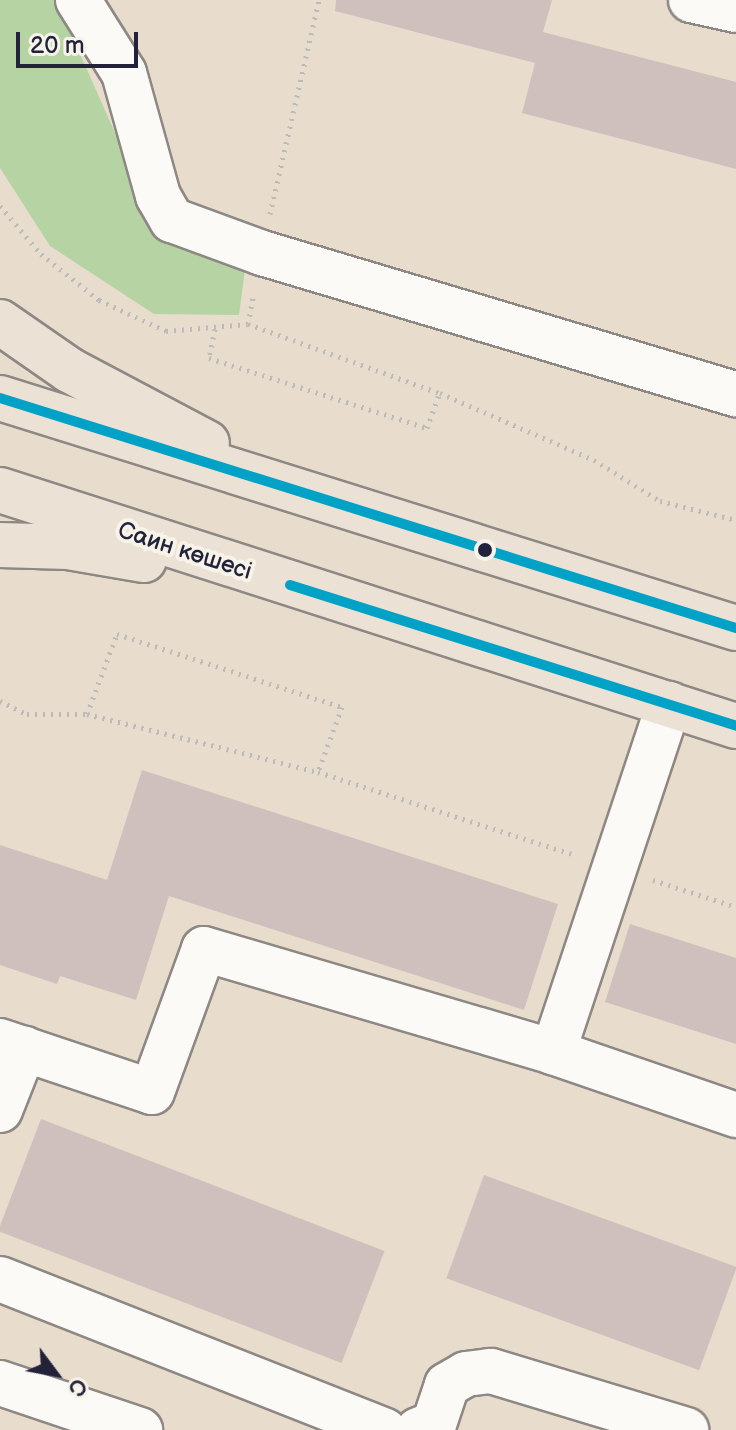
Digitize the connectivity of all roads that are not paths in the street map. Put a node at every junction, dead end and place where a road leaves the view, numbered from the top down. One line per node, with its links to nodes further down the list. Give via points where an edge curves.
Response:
1 (78, 0): 5 (lane, via 124,73 158,196 172,220 262,253)
2 (691, 0): 3 (lane)
3 (736, 10)
4 (0, 322): 8 (main road, via 69,370)
5 (736, 394)
6 (0, 398): 8 (main road)
7 (0, 490): 10 (main road, Саин көшесі)
8 (312, 498): 11 (main road)
9 (0, 545): 10 (main road, via 68,547)
10 (290, 585): 12 (main road, Саин көшесі)
11 (736, 628)
12 (669, 704): 13 (main road, Саин көшесі); 15 (lane)
13 (736, 726)
14 (12, 1045): 15 (lane, via 152,1092 204,949); 16 (lane)
15 (553, 1052): 17 (lane)
16 (0, 1110)
17 (736, 1115)
18 (0, 1279): 21 (lane)
19 (0, 1383): 20 (lane)
20 (140, 1430)
21 (384, 1430)
22 (418, 1430): 23 (lane, via 434,1424 447,1385 466,1374 491,1371)
23 (686, 1430)

